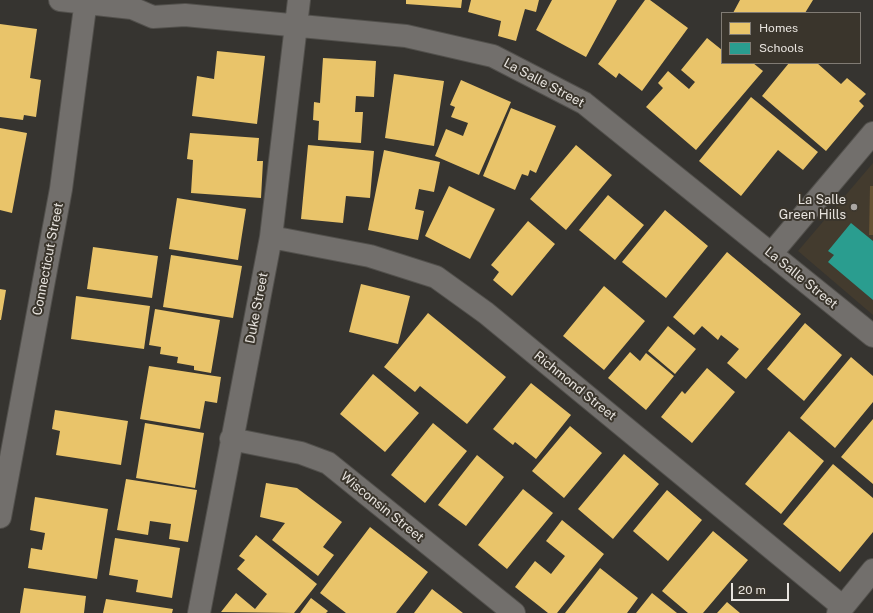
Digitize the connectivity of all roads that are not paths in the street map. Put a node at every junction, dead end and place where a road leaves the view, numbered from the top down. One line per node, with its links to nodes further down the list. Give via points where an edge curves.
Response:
1 (60, 0): 3 (street, La Salle Street)
2 (298, 0): 4 (street, Duke Street)
3 (86, 1): 4 (street, La Salle Street, via 132,8 153,17 185,15); 10 (street, Connecticut Street, via 61,189)
4 (296, 25): 6 (street, Duke Street); 7 (street, La Salle Street, via 406,36 494,56 584,103)
5 (873, 133): 7 (street)
6 (271, 237): 9 (street, Duke Street); 12 (street, Richmond Street, via 370,256 436,277 486,314)
7 (771, 254): 8 (street, La Salle Street)
8 (873, 336)
9 (231, 439): 13 (street, Duke Street); 14 (street, Wisconsin Street, via 301,453 328,463)
10 (0, 517)
11 (873, 570): 12 (street)
12 (840, 610)
13 (199, 613)
14 (514, 613)

